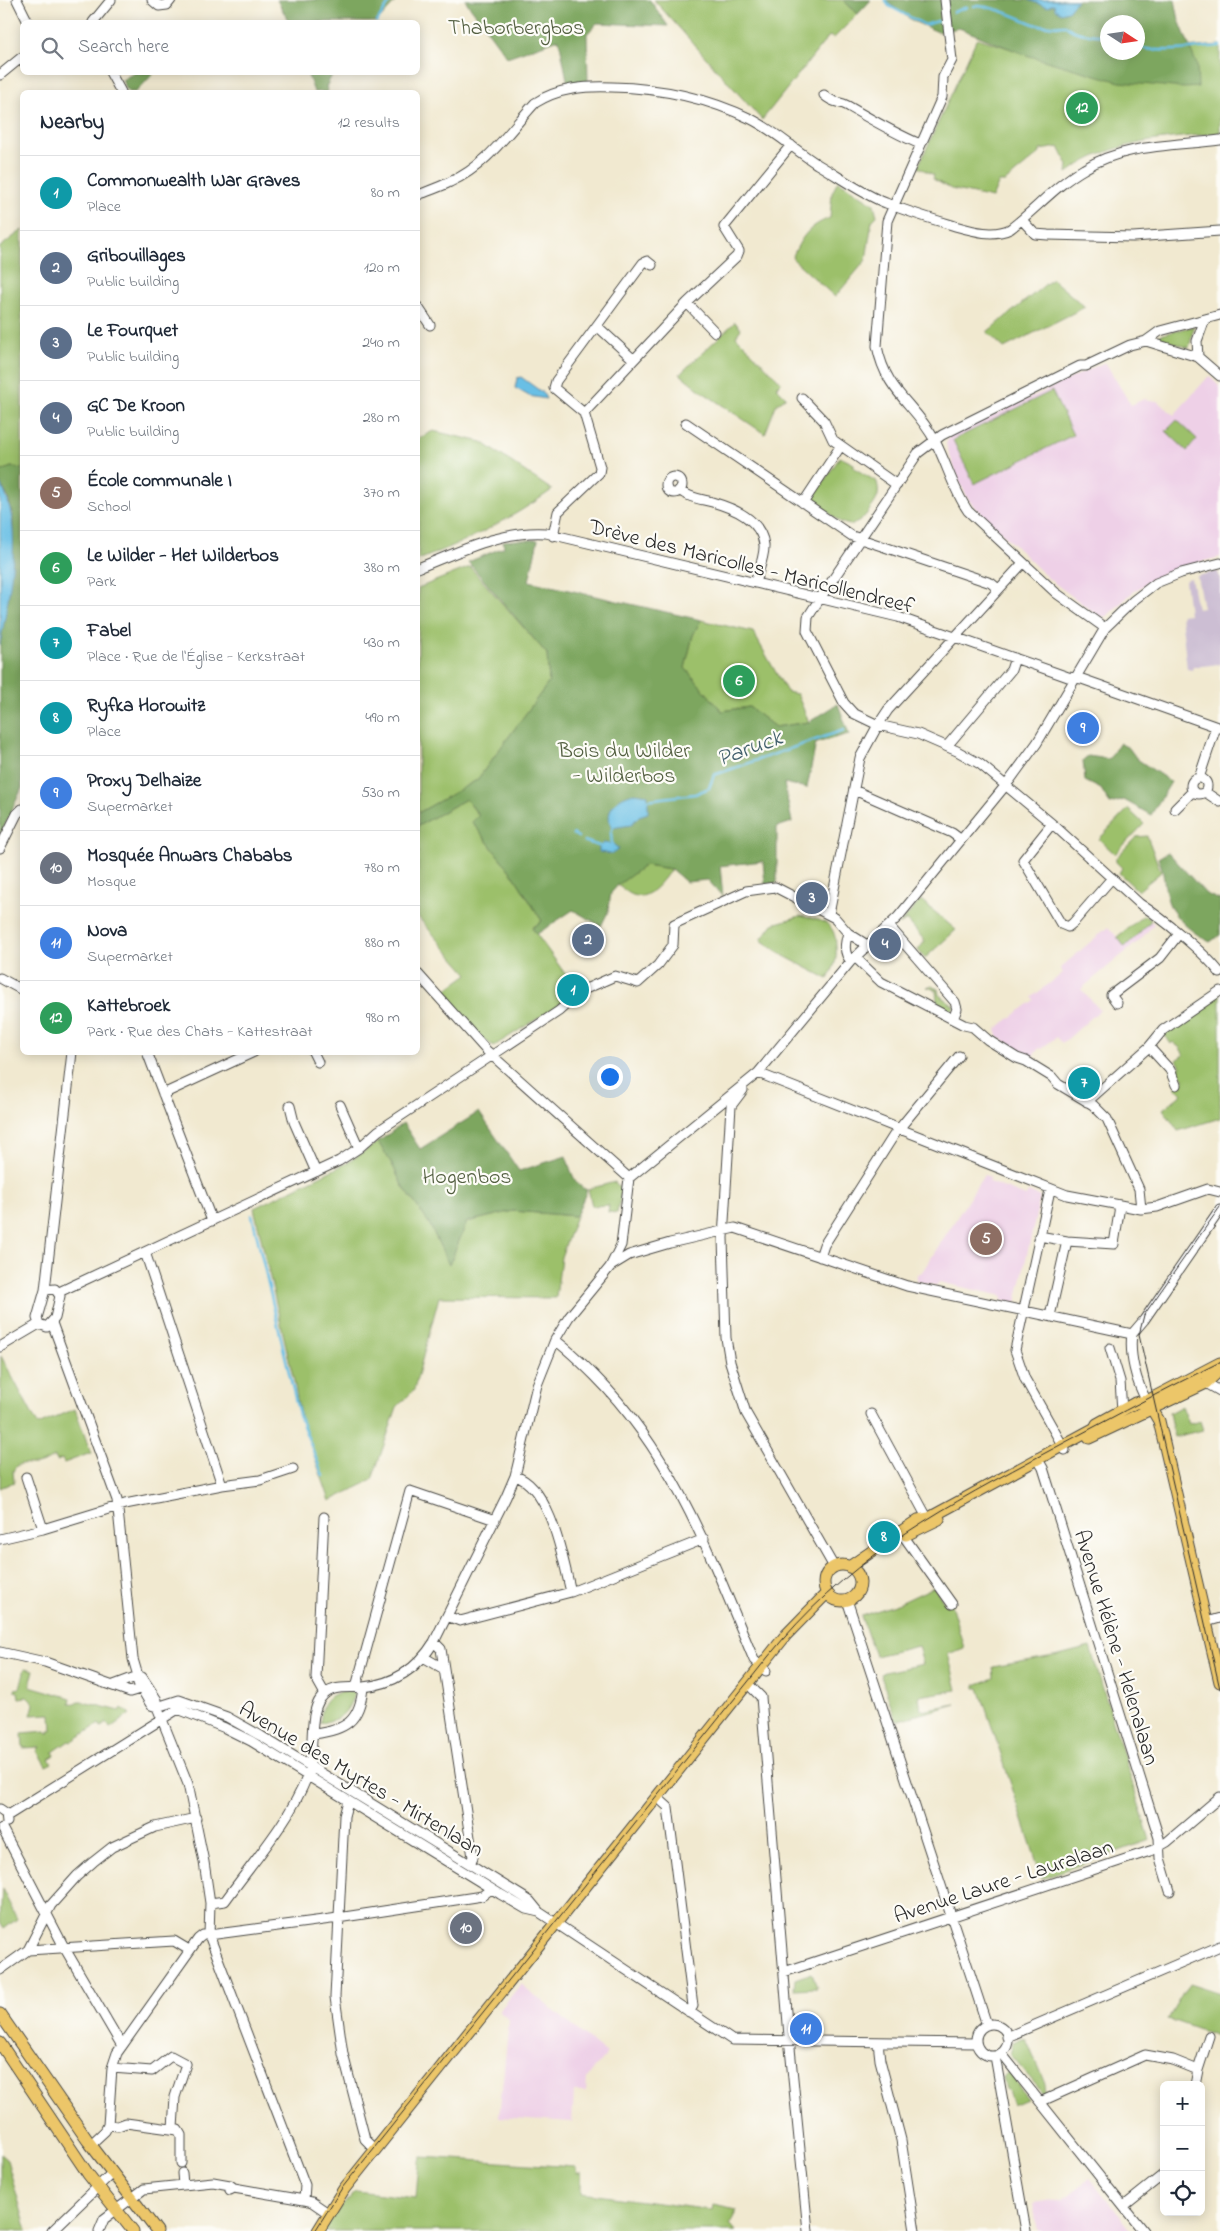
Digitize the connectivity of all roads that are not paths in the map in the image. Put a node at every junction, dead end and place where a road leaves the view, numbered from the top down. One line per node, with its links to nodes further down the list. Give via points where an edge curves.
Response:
1 (17, 0): 6 (street)
2 (110, 0): 7 (street)
3 (152, 0): 4 (street, via 159,6 167,5)
4 (171, 0)
5 (945, 0): 14 (street, via 951,63 944,77 942,97)
6 (27, 20)
7 (94, 20)
8 (20, 59): 9 (street)
9 (0, 75)
10 (112, 75): 11 (street)
11 (119, 90)
12 (824, 95): 14 (street, via 834,103 846,104 885,129)
13 (1220, 140): 18 (street, via 1150,147 1099,161 1068,179)
14 (920, 144): 17 (street)
15 (791, 145): 16 (street, via 752,120 701,100 648,89 586,87 545,96 486,158 452,182); 17 (street, via 818,164); 21 (street, via 724,226 739,252)
16 (420, 194)
17 (892, 205): 18 (street, via 990,233 1002,233); 35 (street, via 887,221 877,346 889,382)
18 (1022, 220): 19 (street, via 1035,234 1048,235 1133,237)
19 (1220, 231)
20 (652, 265): 26 (street, via 643,262)
21 (687, 303): 27 (street); 30 (street)
22 (420, 310): 25 (street)
23 (1220, 315): 24 (street)
24 (1205, 319): 28 (street, via 1160,331); 29 (street, via 1197,341)
25 (430, 324)
26 (597, 326): 30 (street); 33 (street, via 554,388)
27 (715, 332)
28 (1146, 341): 29 (street); 35 (street, via 1080,366)
29 (1198, 357): 31 (street)
30 (634, 359): 33 (street)
31 (1220, 376)
32 (802, 398): 36 (street, via 824,421)
33 (584, 412): 40 (street, via 599,473 558,512)
34 (686, 424): 39 (street)
35 (934, 440): 37 (street, via 918,453); 42 (street, via 968,511)
36 (840, 447): 37 (street); 39 (street)
37 (897, 485): 41 (street)
38 (679, 490): 45 (street, via 686,495 733,508 760,533 764,546)
39 (802, 503): 41 (street, via 822,518)
40 (553, 536): 44 (street, Drève des Maricolles - Maricollendreef, via 528,532 502,536); 45 (street, Drève des Maricolles - Maricollendreef)
41 (860, 538): 46 (street, via 991,583); 47 (street)
42 (1023, 563): 46 (street); 48 (street, via 1056,593)
43 (1220, 563): 48 (street, via 1181,573 1156,584)
44 (420, 567)
45 (756, 583): 47 (street, Drève des Maricolles - Maricollendreef)
46 (998, 590): 49 (street)
47 (820, 598): 49 (street, Drève des Maricolles - Maricollendreef, via 898,617); 52 (street, via 808,618 810,639 844,703 853,713)
48 (1105, 628): 51 (street)
49 (954, 637): 50 (street, Drève des Maricolles - Maricollendreef); 52 (street)
50 (1015, 658): 51 (street, Drève des Maricolles - Maricollendreef); 54 (street, via 1011,670)
51 (1076, 678): 53 (street, Drève des Maricolles - Maricollendreef); 56 (street, via 1037,743)
52 (878, 725): 54 (street, via 918,734); 57 (street, via 860,758)
53 (1218, 728): 55 (street)
54 (947, 746): 56 (street, via 980,764)
55 (1199, 778): 58 (street, via 1192,784); 59 (street, via 1207,784)
56 (1005, 785): 63 (street); 64 (street)
57 (854, 790): 64 (street); 67 (street)
58 (1193, 790): 59 (street, via 1200,794); 61 (street)
59 (1205, 792): 60 (street)
60 (1220, 802)
61 (1174, 809)
62 (20, 811): 65 (street)
63 (1051, 825): 66 (street); 66 (street, via 1023,860 1060,924 1068,927 1073,923)
64 (960, 839): 68 (street)
65 (0, 848)
66 (1112, 878): 70 (street)
67 (829, 914): 69 (street); 85 (street, via 775,887 746,891 674,924 673,945 658,965 638,983 615,976 607,978 581,991 559,1011)
68 (890, 926): 71 (street); 79 (street, via 955,1002)
69 (848, 933): 71 (street); 72 (street, via 846,953)
70 (1178, 935): 73 (street); 78 (street, via 1160,958)
71 (867, 945): 72 (street)
72 (853, 959): 79 (street, via 881,982); 88 (street)
73 (1219, 969)
74 (420, 976): 85 (street)
75 (0, 978): 76 (street)
76 (20, 989)
77 (1220, 990): 80 (street, via 1163,1030)
78 (1111, 996)
79 (954, 1019): 93 (street, via 980,1032)
80 (1149, 1047): 90 (street, via 1170,1070); 93 (street)
81 (72, 1055): 115 (street)
82 (148, 1055): 91 (street)
83 (248, 1055): 91 (street)
84 (314, 1055): 87 (street)
85 (491, 1055): 98 (street, via 378,1131); 100 (street)
86 (959, 1056): 97 (street)
87 (318, 1062)
88 (758, 1074): 89 (street); 97 (street)
89 (747, 1084): 92 (street); 96 (street)
90 (1176, 1085)
91 (164, 1094): 106 (street)
92 (723, 1101): 96 (street); 100 (street)
93 (1087, 1102): 104 (street, via 1107,1119 1139,1188)
94 (340, 1105): 98 (street)
95 (290, 1106): 99 (street)
96 (731, 1106): 107 (street)
97 (898, 1130): 101 (street); 113 (street, via 824,1245)
98 (359, 1148): 99 (street)
99 (316, 1172): 106 (street)
100 (629, 1178): 110 (street)
101 (1050, 1190): 103 (street); 108 (street)
102 (1220, 1192): 104 (street, via 1208,1189 1157,1207)
103 (1120, 1206): 104 (street); 109 (street, via 1114,1244)
104 (1141, 1209)
105 (1220, 1210): 121 (street)
106 (212, 1221): 111 (street)
107 (724, 1229): 112 (street); 113 (street, via 735,1228); 146 (street, via 726,1338 735,1383 746,1413)
108 (1039, 1236): 109 (street); 117 (street)
109 (1067, 1241): 118 (street)
110 (621, 1245): 112 (street); 114 (street)
111 (145, 1252): 116 (street); 137 (street)
112 (629, 1255): 114 (street)
113 (820, 1257): 117 (street, via 907,1286)
114 (610, 1266): 122 (street, via 568,1317)
115 (45, 1290): 116 (street, via 52,1288); 120 (street, via 36,1318)
116 (59, 1292): 119 (street)
117 (1023, 1311): 118 (street); 132 (street, via 1015,1350 1024,1375)
118 (1050, 1316): 121 (street)
119 (52, 1323): 120 (street, via 47,1326); 138 (street)
120 (39, 1324): 123 (street)
121 (1132, 1334): 129 (street, via 1130,1345 1141,1391)
122 (555, 1340): 136 (street, via 537,1385); 145 (street, via 611,1392 636,1424 675,1482)
123 (0, 1347)
124 (1110, 1348): 130 (street, via 1120,1381)
125 (1220, 1363): 129 (main road)
126 (1220, 1370): 127 (main road)
127 (1206, 1382): 128 (street); 129 (main road)
128 (1220, 1391)
129 (1149, 1405): 130 (main road, via 1135,1403); 132 (main road); 154 (main road, via 1159,1421)
130 (1122, 1410): 132 (main road)
131 (871, 1414): 141 (street)
132 (1063, 1448): 133 (main road)
133 (1039, 1461): 141 (main road); 177 (street, Avenue Hélène - Helenalaan, via 1159,1838)
134 (293, 1469): 137 (street, via 260,1480)
135 (26, 1476): 142 (street)
136 (515, 1476): 140 (street); 148 (street, via 536,1493 551,1519)
137 (222, 1485): 138 (street)
138 (118, 1507): 142 (street); 160 (street, via 129,1627)
139 (324, 1517): 164 (street, via 316,1678)
140 (496, 1520): 152 (street); 163 (street, via 410,1491)
141 (928, 1521): 143 (main road, via 918,1520)
142 (43, 1529): 144 (street)
143 (902, 1534): 147 (main road); 151 (street)
144 (0, 1539)
145 (704, 1539): 148 (street); 159 (street, via 754,1660)
146 (834, 1568): 147 (main road, via 842,1566); 149 (main road, via 825,1578 824,1587)
147 (852, 1570): 150 (main road, via 859,1582 858,1590)
148 (571, 1592): 152 (street, via 460,1621)
149 (830, 1596): 150 (main road); 159 (main road, via 797,1623)
150 (848, 1600): 184 (street)
151 (952, 1604)
152 (447, 1616): 155 (street)
153 (1220, 1618): 154 (street)
154 (1206, 1622): 161 (main road)
155 (434, 1642): 157 (street); 158 (street, via 441,1649)
156 (0, 1652): 160 (street, via 45,1662 114,1685)
157 (424, 1658): 158 (street); 163 (street, via 401,1676)
158 (444, 1669): 178 (street, via 473,1857)
159 (764, 1669): 162 (main road)
160 (141, 1682): 165 (street, via 157,1700)
161 (1220, 1682)
162 (749, 1685): 171 (main road); 193 (street, via 761,1696)
163 (360, 1687): 164 (street, via 342,1687); 167 (street, via 359,1709 350,1722 340,1729)
164 (325, 1694): 167 (street, via 316,1708)
165 (157, 1707): 166 (street); 168 (street, Avenue des Myrtes - Mirtenlaan, via 174,1700 195,1704 241,1725)
166 (162, 1718): 169 (street, Avenue des Myrtes - Mirtenlaan, via 178,1709 201,1718 236,1734); 174 (street); 175 (street, via 183,1768)
167 (314, 1734): 168 (street)
168 (310, 1766): 169 (street); 178 (street, Avenue des Myrtes - Mirtenlaan)
169 (307, 1776): 172 (street, Avenue des Myrtes - Mirtenlaan); 181 (street, via 292,1805 225,1901)
170 (1220, 1797): 177 (street, Avenue Laure - Lauralaan)
171 (658, 1798): 186 (main road); 194 (street, via 668,1806 693,2006)
172 (348, 1801): 179 (street, Avenue des Myrtes - Mirtenlaan); 185 (street, via 344,1816)
173 (0, 1809): 174 (street)
174 (7, 1816): 176 (street, via 7,1823)
175 (196, 1818): 181 (street); 183 (street, via 155,1827 112,1847 77,1876)
176 (1, 1828): 183 (street)
177 (1158, 1848): 180 (street, Avenue Hélène - Helenalaan); 184 (street, Avenue Laure - Lauralaan)
178 (470, 1864): 182 (street, Avenue des Myrtes - Mirtenlaan, via 530,1901)
179 (491, 1889): 182 (street, Avenue des Myrtes - Mirtenlaan, via 526,1909); 185 (street, via 482,1896)
180 (1170, 1891)
181 (210, 1903): 187 (street)
182 (539, 1912): 186 (street, Avenue des Myrtes - Mirtenlaan)
183 (47, 1915): 189 (street); 190 (street)
184 (952, 1917): 193 (street, Avenue Laure - Lauralaan); 196 (street)
185 (338, 1918): 187 (street); 214 (street, via 335,1987 339,2034 364,2139)
186 (560, 1921): 194 (street, Avenue des Myrtes - Mirtenlaan); 214 (main road)
187 (209, 1935): 191 (street, via 203,1935); 222 (street, via 305,2185)
188 (1220, 1946): 198 (street)
189 (64, 1947): 190 (street); 191 (street, via 174,1941); 203 (street)
190 (28, 1950): 192 (street)
191 (189, 1950): 203 (street)
192 (0, 1970)
193 (784, 1972): 199 (street)
194 (689, 2012): 199 (street, Avenue des Myrtes - Mirtenlaan, via 732,2040)
195 (0, 2014): 213 (main road)
196 (987, 2025): 198 (street, via 1000,2027); 202 (street, via 980,2030)
197 (1209, 2036): 207 (street)
198 (1007, 2037): 204 (street, via 1006,2046)
199 (790, 2041): 200 (street, Avenue des Myrtes - Mirtenlaan); 232 (street)
200 (878, 2042): 202 (street, Avenue des Myrtes - Mirtenlaan); 233 (street, via 906,2164)
201 (0, 2043): 220 (main road)
202 (976, 2043): 204 (street, via 983,2054)
203 (122, 2046): 205 (street)
204 (998, 2054): 206 (street); 208 (street)
205 (112, 2068): 211 (street); 212 (street, via 152,2071 171,2056 186,2064 175,2097)
206 (1015, 2070): 208 (street, via 1002,2071); 210 (street)
207 (1198, 2070): 209 (street); 210 (street, via 1145,2054)
208 (1000, 2078): 234 (street)
209 (1196, 2081)
210 (1040, 2102): 223 (street)
211 (108, 2125): 212 (street, via 126,2123 162,2130); 213 (street)
212 (173, 2128): 215 (street, via 180,2135)
213 (91, 2144): 216 (main road)
214 (375, 2150): 225 (main road)
215 (181, 2162)
216 (112, 2172): 220 (street); 221 (main road)
217 (182, 2174): 219 (street)
218 (1160, 2177): 223 (street)
219 (183, 2185): 221 (street, via 144,2189); 222 (street, via 213,2182)
220 (98, 2186): 224 (main road); 226 (street)
221 (132, 2198): 224 (street); 229 (main road)
222 (304, 2200): 225 (street)
223 (1124, 2206): 235 (street)
224 (116, 2210): 227 (street, via 102,2221); 228 (main road)
225 (325, 2211): 230 (main road); 231 (main road)
226 (52, 2231)
227 (99, 2231)
228 (133, 2231)
229 (157, 2231)
230 (311, 2231)
231 (318, 2231)
232 (808, 2231)
233 (915, 2231)
234 (1026, 2231)
235 (1143, 2231)

